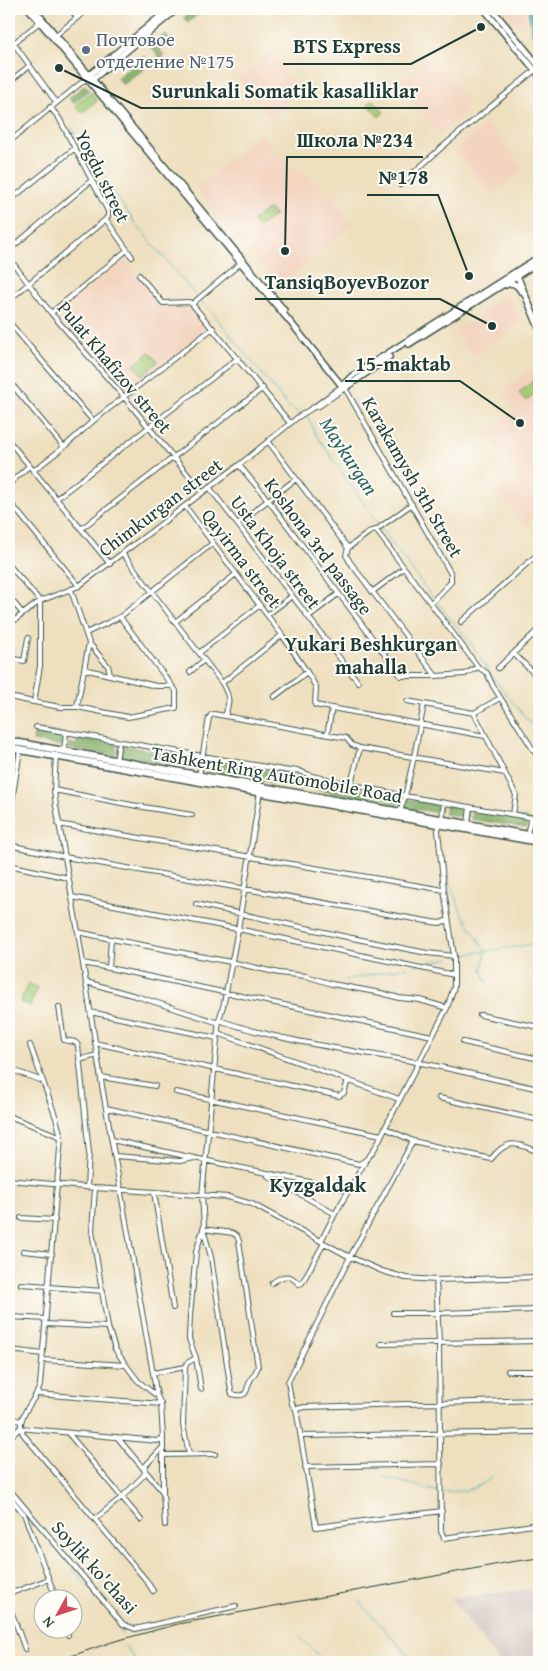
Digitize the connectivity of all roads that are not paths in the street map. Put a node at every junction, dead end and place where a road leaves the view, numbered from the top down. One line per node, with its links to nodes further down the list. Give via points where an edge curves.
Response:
1 (29, 9): 10 (main road, Karakamysh 3th Street)
2 (34, 9): 10 (main road, Karakamysh 3th Street)
3 (70, 9): 9 (street)
4 (88, 9): 9 (street)
5 (169, 9): 18 (main road)
6 (177, 9): 18 (main road)
7 (484, 9): 15 (main road)
8 (492, 9): 15 (main road)
9 (77, 18): 11 (street)
10 (41, 21): 11 (main road, Karakamysh 3th Street); 13 (street); 18 (main road, Karakamysh 3th Street)
11 (56, 35): 18 (main road, Karakamysh 3th Street)
12 (9, 37): 13 (street)
13 (14, 42): 14 (street); 16 (street)
14 (9, 47)
15 (527, 55): 17 (main road)
16 (29, 66): 19 (street); 20 (street)
17 (538, 70): 25 (street)
18 (90, 77): 20 (street); 33 (main road, Karakamysh 3th Street)
19 (9, 82)
20 (56, 102): 21 (street)
21 (50, 107): 22 (street); 23 (street, Yogdu street)
22 (9, 142)
23 (75, 148): 24 (street, Yogdu street); 26 (street)
24 (92, 180): 27 (street, Yogdu street, via 108,211); 28 (street)
25 (400, 185)
26 (9, 201)
27 (106, 219): 29 (street, Yogdu street); 37 (street)
28 (9, 250)
29 (127, 250): 30 (street, Yogdu street); 42 (street)
30 (132, 257)
31 (539, 257): 35 (main road)
32 (9, 258): 37 (street, Pulat Khafizov street)
33 (243, 262): 41 (street); 48 (main road, Karakamysh 3th Street)
34 (539, 262): 35 (main road)
35 (516, 274): 38 (main road); 39 (main road)
36 (139, 275): 41 (street, via 164,304)
37 (29, 283): 40 (street); 42 (street, Pulat Khafizov street)
38 (492, 290): 39 (main road, via 510,283 518,286); 48 (main road, via 352,376)
39 (526, 298): 45 (main road)
40 (9, 300)
41 (192, 304): 44 (street)
42 (51, 313): 50 (street, Pulat Khafizov street)
43 (9, 322): 51 (street)
44 (213, 328): 46 (street); 50 (street)
45 (539, 328)
46 (238, 358): 49 (street); 53 (street)
47 (9, 381): 56 (street)
48 (344, 386): 52 (street, Chimkurgan street); 68 (street, Karakamysh 3th Street)
49 (263, 388): 52 (street); 57 (street)
50 (124, 397): 51 (street); 53 (street, Pulat Khafizov street)
51 (93, 421): 56 (street)
52 (290, 423): 55 (street, Chimkurgan street)
53 (149, 427): 57 (street, Pulat Khafizov street); 65 (street)
54 (9, 441): 59 (street)
55 (268, 441): 58 (street, Chimkurgan street); 61 (street)
56 (64, 447): 60 (street)
57 (174, 458): 64 (street, Pulat Khafizov street); 72 (street)
58 (239, 465): 63 (street, Chimkurgan street); 66 (street, Koshona 3rd passage)
59 (30, 466): 60 (street); 62 (street)
60 (34, 471): 65 (street)
61 (296, 479): 66 (street); 74 (street)
62 (9, 484)
63 (209, 487): 64 (street, Chimkurgan street); 70 (street, Usta Khoja street)
64 (202, 492): 69 (street, Chimkurgan street)
65 (56, 499): 72 (street)
66 (268, 500): 70 (street); 85 (street, Koshona 3rd passage)
67 (9, 501): 81 (street)
68 (412, 504): 71 (street); 89 (street, Karakamysh 3th Street, via 451,574 451,582)
69 (185, 506): 73 (street, Qayirma street); 76 (street, Chimkurgan street)
70 (237, 524): 86 (street, Usta Khoja street)
71 (379, 528): 74 (street); 79 (street)
72 (82, 529): 77 (street)
73 (213, 543): 80 (street, Qayirma street); 83 (street)
74 (348, 548): 84 (street, via 347,558)
75 (539, 553): 97 (street)
76 (123, 554): 77 (street, Chimkurgan street); 83 (street)
77 (110, 564): 81 (street, Chimkurgan street)
78 (9, 565): 88 (street)
79 (404, 568): 84 (street); 89 (street)
80 (236, 574): 90 (street, Qayirma street); 96 (street)
81 (79, 586): 82 (street, Chimkurgan street)
82 (71, 590): 88 (street, Chimkurgan street); 99 (street)
83 (152, 592): 93 (street); 96 (street)
84 (372, 592): 113 (street)
85 (338, 594): 94 (street); 113 (street, Koshona 3rd passage, via 401,676)
86 (292, 596): 92 (street); 94 (street, Usta Khoja street)
87 (9, 597): 91 (street)
88 (40, 602): 91 (street, Chimkurgan street); 122 (street, via 40,666)
89 (431, 603): 107 (street)
90 (260, 605): 92 (street, Qayirma street); 103 (street)
91 (23, 614): 95 (street, Chimkurgan street)
92 (268, 615): 100 (street, Qayirma street)
93 (120, 616): 99 (street); 117 (street)
94 (308, 617): 115 (street, Usta Khoja street)
95 (9, 620)
96 (175, 622): 103 (street)
97 (461, 622)
98 (539, 629): 104 (street)
99 (86, 633): 102 (street)
100 (282, 635): 111 (street, Qayirma street); 116 (street)
101 (28, 638): 105 (street, via 24,661)
102 (89, 643): 109 (street); 112 (street, via 108,666)
103 (199, 653): 106 (street)
104 (514, 654): 108 (street); 114 (street)
105 (9, 658)
106 (204, 660): 110 (street); 116 (street)
107 (478, 667): 113 (street, Koshona 3rd passage, via 465,674); 120 (street, via 487,673)
108 (498, 668)
109 (84, 669): 112 (street); 124 (street)
110 (190, 672)
111 (307, 672): 119 (street); 125 (street, Qayirma street, via 316,687 315,705)
112 (110, 674): 117 (street, via 156,686)
113 (436, 676)
114 (539, 678)
115 (358, 682)
116 (222, 683): 127 (street, via 229,699)
117 (172, 686): 124 (street, via 176,691 176,708 128,717)
118 (9, 696): 122 (street)
119 (274, 697)
120 (500, 698): 126 (street); 141 (street)
121 (407, 700): 123 (street)
122 (34, 702): 124 (street)
123 (424, 704): 126 (street); 128 (street)
124 (77, 707)
125 (332, 708): 128 (street); 131 (street)
126 (474, 713): 132 (street)
127 (225, 716): 131 (street); 139 (street, via 214,714 209,718)
128 (420, 724): 132 (street); 140 (street)
129 (36, 727): 130 (street)
130 (66, 732): 134 (street); 138 (street)
131 (327, 735): 136 (street, via 346,738)
132 (485, 736): 143 (street)
133 (9, 741): 138 (highway, Tashkent Ring Automobile Road)
134 (119, 742): 139 (street); 142 (street)
135 (9, 748): 137 (highway, Tashkent Ring Automobile Road)
136 (360, 748): 140 (street); 145 (street)
137 (20, 750): 138 (highway, Tashkent Ring Automobile Road); 147 (street)
138 (59, 752): 142 (highway, Tashkent Ring Automobile Road); 148 (street); 149 (highway, Tashkent Ring Automobile Road)
139 (202, 756): 144 (street); 145 (street, via 297,770)
140 (414, 757): 143 (street); 150 (street)
141 (539, 759)
142 (116, 761): 144 (highway, Tashkent Ring Automobile Road)
143 (504, 773): 154 (street, via 516,795)
144 (199, 776): 153 (highway, Tashkent Ring Automobile Road)
145 (351, 784): 150 (street)
146 (9, 785): 147 (street)
147 (14, 786): 157 (street)
148 (54, 790): 155 (street); 161 (street)
149 (260, 792): 156 (highway, Tashkent Ring Automobile Road); 167 (street)
150 (405, 796): 151 (street); 153 (street)
151 (444, 803): 152 (street); 160 (street)
152 (470, 807): 154 (street); 162 (street)
153 (400, 812): 156 (highway, Tashkent Ring Automobile Road)
154 (513, 814): 158 (street)
155 (192, 815)
156 (407, 816): 160 (highway, Tashkent Ring Automobile Road)
157 (9, 817)
158 (531, 817): 159 (street); 163 (street)
159 (539, 819)
160 (441, 822): 162 (highway, Tashkent Ring Automobile Road); 164 (highway, Tashkent Ring Automobile Road); 171 (street, via 438,831)
161 (58, 824): 166 (street); 167 (street)
162 (468, 824): 163 (highway, Tashkent Ring Automobile Road)
163 (527, 834): 164 (highway, Tashkent Ring Automobile Road)
164 (538, 839)
165 (9, 845): 166 (street)
166 (65, 857): 169 (street); 170 (street)
167 (249, 857): 170 (street); 171 (street)
168 (9, 865): 169 (street)
169 (68, 878): 172 (street)
170 (244, 888): 174 (street); 175 (street, via 432,922)
171 (444, 890): 175 (street)
172 (72, 896): 176 (street); 177 (street)
173 (196, 904): 174 (street)
174 (240, 915): 176 (street); 179 (street)
175 (448, 920): 179 (street)
176 (238, 929): 180 (street); 183 (street)
177 (78, 932): 178 (street); 181 (street)
178 (111, 939): 180 (street); 182 (street)
179 (454, 956): 183 (street)
180 (231, 962): 185 (street); 187 (street)
181 (83, 963): 182 (street); 184 (street)
182 (109, 968): 185 (street)
183 (454, 975): 187 (street)
184 (86, 982): 188 (street); 190 (street)
185 (226, 992): 190 (street); 193 (street)
186 (59, 1007): 199 (street, via 64,1040 77,1043)
187 (447, 1008): 193 (street)
188 (90, 1012): 192 (street); 195 (street)
189 (480, 1015): 191 (street)
190 (219, 1021): 192 (street); 200 (street, via 296,1040)
191 (539, 1027)
192 (217, 1036): 202 (street); 204 (street)
193 (432, 1036): 200 (street)
194 (463, 1042): 198 (street)
195 (95, 1043): 197 (street); 202 (street)
196 (30, 1045): 205 (street)
197 (97, 1056): 199 (street); 203 (street)
198 (539, 1059)
199 (79, 1060): 229 (street, via 89,1153)
200 (418, 1062): 207 (street); 210 (street)
201 (9, 1069): 205 (street)
202 (214, 1069): 204 (street, via 339,1096 344,1094); 211 (street)
203 (101, 1077): 206 (street); 212 (street)
204 (348, 1080): 210 (street)
205 (43, 1081): 218 (street)
206 (155, 1086)
207 (539, 1089)
208 (176, 1092): 211 (street)
209 (439, 1098): 214 (street)
210 (399, 1099): 215 (street)
211 (211, 1100): 216 (street); 217 (street)
212 (106, 1108): 216 (street); 219 (street)
213 (9, 1116): 218 (street)
214 (539, 1120)
215 (385, 1128): 217 (street); 220 (street)
216 (207, 1130): 224 (street); 225 (street, via 360,1164)
217 (381, 1135): 225 (street)
218 (61, 1137): 228 (street)
219 (112, 1140): 222 (street); 223 (street)
220 (413, 1141): 221 (street, via 490,1159 504,1146 518,1144); 242 (street)
221 (539, 1152)
222 (115, 1156): 223 (street, via 180,1161); 231 (street)
223 (194, 1158): 224 (street)
224 (205, 1161): 226 (street); 234 (street)
225 (364, 1162): 232 (street)
226 (264, 1173): 232 (street); 235 (street)
227 (9, 1180): 228 (street)
228 (58, 1184): 229 (street); 237 (street)
229 (87, 1187): 230 (street)
230 (96, 1188): 231 (street); 248 (street, via 92,1231)
231 (122, 1190): 233 (street); 267 (street)
232 (349, 1190): 235 (street)
233 (154, 1192): 234 (street); 249 (street)
234 (202, 1196): 238 (street); 239 (street, via 228,1197 252,1204)
235 (335, 1214): 239 (street)
236 (21, 1218): 237 (street)
237 (55, 1220): 241 (street)
238 (203, 1229): 238 (street, via 233,1232 239,1241 258,1367 248,1391 242,1395 231,1391 211,1258); 261 (street, via 196,1252 190,1316 189,1339)
239 (322, 1242): 242 (street); 245 (street, via 302,1283 289,1277)
240 (23, 1251): 241 (street)
241 (52, 1254): 247 (street)
242 (350, 1256): 244 (street, via 406,1278); 274 (street, via 288,1382)
243 (539, 1277): 244 (street)
244 (436, 1280): 252 (street)
245 (272, 1283)
246 (21, 1284): 247 (street)
247 (49, 1286): 248 (street); 254 (street)
248 (103, 1291): 255 (street)
249 (173, 1308)
250 (539, 1310): 252 (street)
251 (393, 1313): 252 (street)
252 (438, 1314): 257 (street)
253 (11, 1317): 254 (street)
254 (46, 1322): 255 (street); 260 (street)
255 (108, 1327): 263 (street, via 115,1348)
256 (539, 1341): 257 (street)
257 (439, 1342): 258 (street); 272 (street)
258 (381, 1344)
259 (10, 1350): 260 (street)
260 (43, 1354): 262 (street)
261 (196, 1358): 264 (street, via 187,1362); 268 (street)
262 (43, 1360): 263 (street); 269 (street)
263 (126, 1365): 270 (street, via 138,1382)
264 (185, 1367): 267 (street); 286 (street, via 183,1425)
265 (508, 1371): 266 (street)
266 (539, 1371)
267 (153, 1373): 270 (street)
268 (201, 1389)
269 (38, 1394): 273 (street); 276 (street)
270 (157, 1396): 273 (street)
271 (539, 1400): 272 (street)
272 (439, 1403): 274 (street); 280 (street)
273 (161, 1404): 284 (street)
274 (296, 1409): 281 (street)
275 (9, 1418): 276 (street)
276 (20, 1420): 277 (street)
277 (20, 1428): 279 (street); 283 (street); 298 (street)
278 (539, 1432): 280 (street)
279 (68, 1433): 282 (street); 295 (street)
280 (441, 1434): 281 (street); 289 (street)
281 (302, 1436): 290 (street)
282 (118, 1437): 284 (street, via 157,1441); 291 (street)
283 (9, 1438)
284 (164, 1438): 285 (street)
285 (163, 1448): 288 (street); 291 (street, via 146,1465)
286 (189, 1454): 287 (street); 288 (street)
287 (215, 1454)
288 (163, 1456): 293 (street)
289 (441, 1464): 290 (street); 296 (street)
290 (305, 1467): 296 (street, via 316,1527)
291 (145, 1472): 293 (street); 295 (street)
292 (9, 1489): 297 (street, Soylik ko'chasi)
293 (163, 1492): 301 (street)
294 (9, 1496): 297 (street)
295 (122, 1497): 298 (street); 299 (street)
296 (442, 1510): 300 (street, via 441,1531 447,1539)
297 (26, 1512): 302 (street); 307 (street, Soylik ko'chasi, via 123,1624 134,1629)
298 (95, 1519): 304 (street)
299 (141, 1520)
300 (539, 1524)
301 (166, 1525)
302 (49, 1579): 303 (street); 305 (street)
303 (52, 1588)
304 (153, 1592)
305 (9, 1594)
306 (9, 1605): 308 (street)
307 (236, 1606)
308 (25, 1649)

